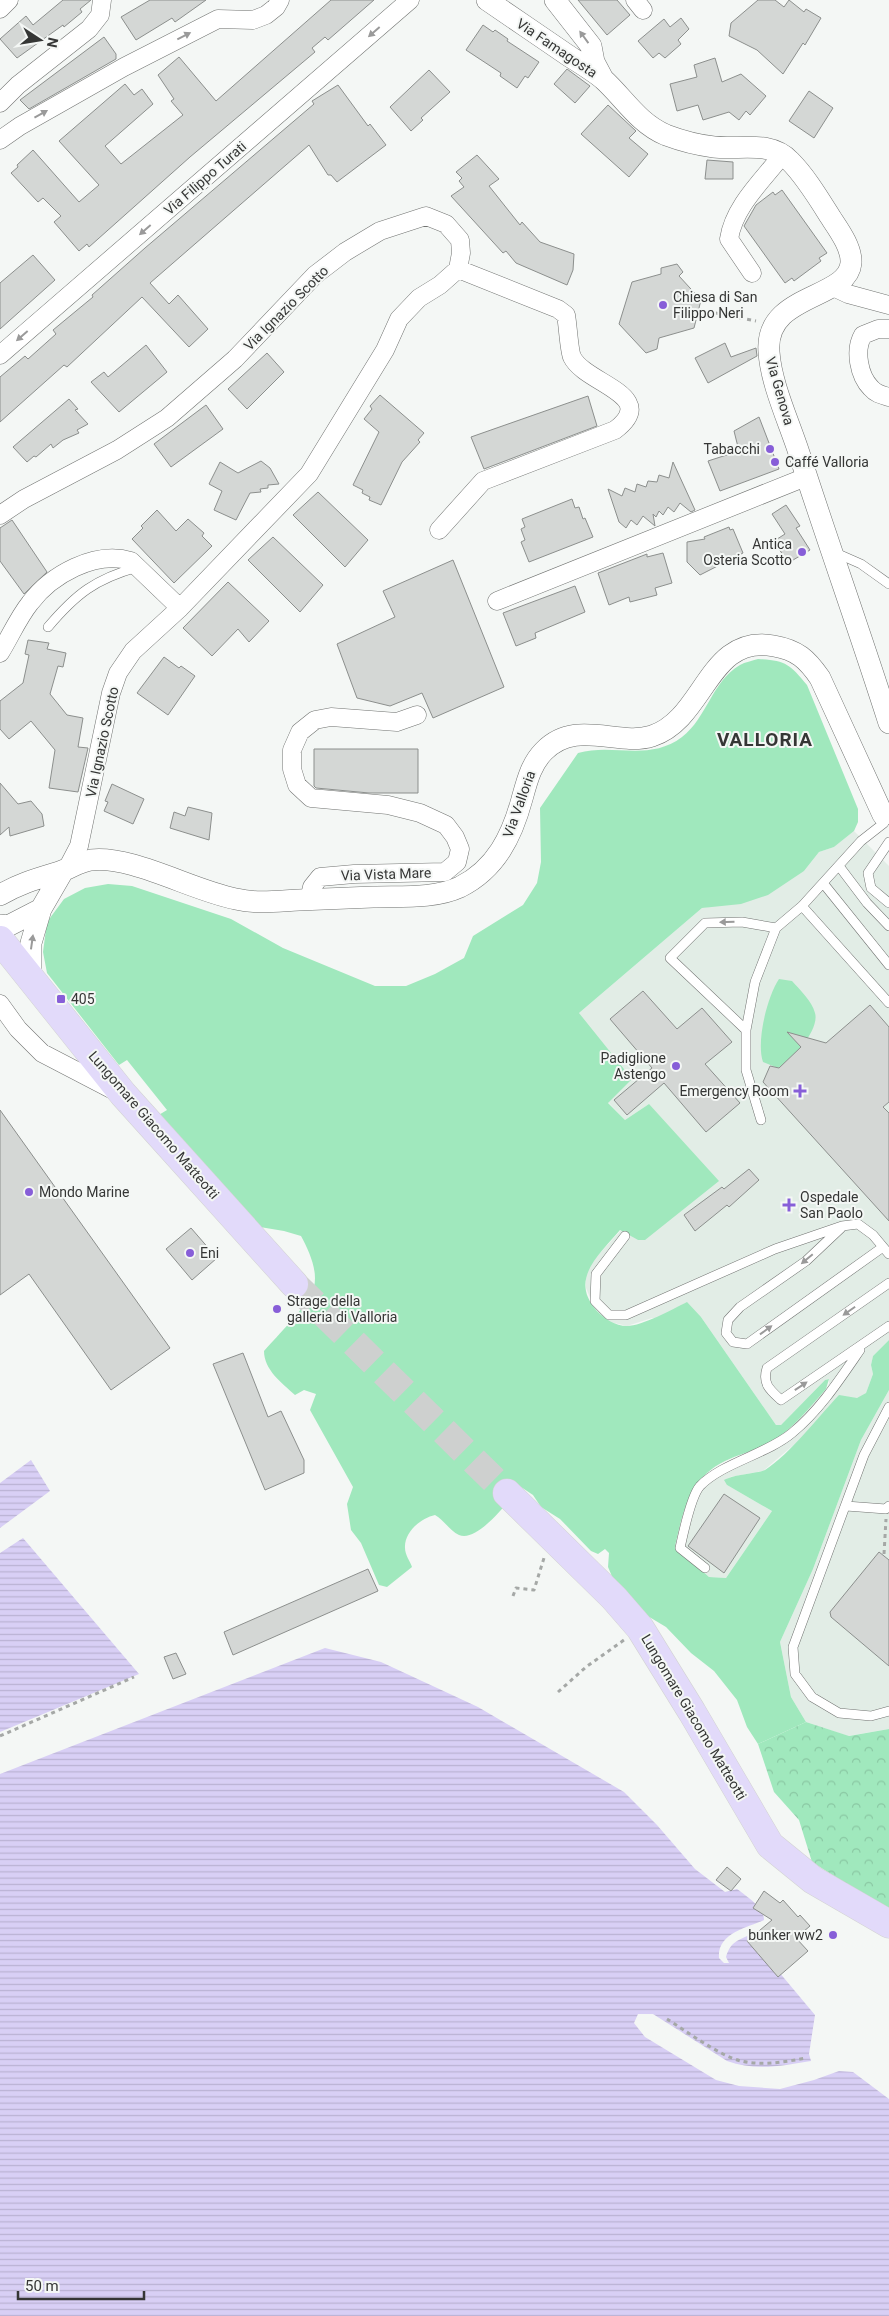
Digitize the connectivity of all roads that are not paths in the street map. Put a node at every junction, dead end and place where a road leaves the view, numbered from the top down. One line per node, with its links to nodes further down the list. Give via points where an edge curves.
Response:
1 (9, 0): 7 (street)
2 (102, 0): 9 (street, via 100,15 89,29)
3 (280, 0): 10 (street, one-way to 3, via 124,67 218,19 252,20 266,15)
4 (410, 0): 17 (street, Via Filippo Turati, one-way to 17)
5 (487, 0): 8 (street, Via Famagosta)
6 (555, 0): 8 (street, one-way to 6, via 594,62 591,46)
7 (0, 8)
8 (603, 79): 11 (street, via 637,116 662,133 686,142 772,149)
9 (0, 103)
10 (0, 140)
11 (783, 154): 13 (street, via 737,213 730,230 729,239); 14 (street, Via Genova, via 821,202 849,252 851,264 847,273)
12 (458, 269): 20 (street, Via Ignazio Scotto, via 462,253 460,240 446,224 426,216 380,232 345,252 315,275 236,359 167,418 118,450); 21 (street, via 566,315 571,356 580,368 623,395 630,406 630,413 614,430 483,481); 26 (street, Via Ignazio Scotto, via 419,298 399,319 385,350 309,474)
13 (752, 273)
14 (831, 286): 15 (street); 19 (street, Via Genova, via 785,312 773,325 769,344 775,380)
15 (889, 305)
16 (889, 329): 18 (street, via 863,335 857,348 865,379 877,393)
17 (0, 355)
18 (889, 397)
19 (806, 477): 22 (street, Via Genova); 25 (street)
20 (0, 515)
21 (439, 530)
22 (833, 552): 24 (lane, via 861,564); 30 (street, Via Genova)
23 (138, 567): 26 (street); 27 (lane, via 78,594); 28 (street, via 120,558 88,562 51,581 30,603)
24 (889, 584)
25 (497, 601)
26 (180, 608): 33 (street, Via Ignazio Scotto, via 133,651 118,673 79,846)
27 (48, 627)
28 (0, 653)
29 (417, 715): 38 (street, Via Vista Mare, via 397,722 331,717 315,720 300,732 292,750 292,768 298,785 311,798 388,805 420,813 446,825 460,849 456,862 445,872 320,877)
30 (889, 723)
31 (887, 823): 32 (lane, via 861,842); 38 (street, Via Valloria, via 820,678 809,662 789,648 766,644 742,647 725,658 689,710 664,730 637,738 594,734 568,737 545,749 530,769 516,819 500,854 484,872 458,888 426,895); 39 (lane, via 868,873 871,888)
32 (839, 866): 36 (lane); 43 (lane)
33 (65, 869): 34 (street, Via Valloria); 38 (street, Via Valloria, via 90,860 114,861 236,899 254,902); 41 (street)
34 (22, 883): 35 (street); 37 (street)
35 (0, 884)
36 (823, 884): 40 (lane); 46 (lane)
37 (0, 895)
38 (308, 900)
39 (889, 903)
40 (802, 906): 44 (lane); 48 (lane)
41 (41, 909): 42 (street, via 8,926); 47 (street, one-way to 41, via 30,943)
42 (0, 926)
43 (889, 926)
44 (776, 928): 50 (lane, via 755,982); 50 (lane, one-way to 50, via 742,922 705,923 670,958)
45 (0, 940): 47 (main road, Lungomare Giacomo Matteotti)
46 (889, 964)
47 (31, 977): 51 (main road, Lungomare Giacomo Matteotti)
48 (889, 1003)
49 (0, 1004): 51 (street, via 18,1029 42,1053)
50 (746, 1030): 52 (lane, via 746,1070)
51 (123, 1094): 57 (main road, Lungomare Giacomo Matteotti)
52 (761, 1120)
53 (842, 1226): 54 (lane, via 775,1249 626,1315 609,1315 595,1302 596,1274); 55 (lane, via 858,1224); 55 (lane, one-way to 55, via 806,1261 740,1307 728,1320 726,1333 733,1342 747,1344)
54 (625, 1236)
55 (886, 1251)
56 (889, 1283): 59 (lane, one-way to 59, via 767,1368 764,1377 767,1387 781,1400)
57 (294, 1284)
58 (889, 1326): 59 (lane)
59 (862, 1346): 64 (lane, via 829,1395 792,1434 725,1469 699,1487 680,1548)
60 (889, 1408): 62 (lane, via 864,1454)
61 (507, 1493): 66 (main road, Lungomare Giacomo Matteotti, via 614,1598 640,1628 770,1845 813,1880)
62 (846, 1506): 63 (lane); 65 (lane, via 793,1647 795,1674 812,1696 839,1713 871,1716)
63 (887, 1508)
64 (705, 1568)
65 (889, 1711)
66 (889, 1924)

